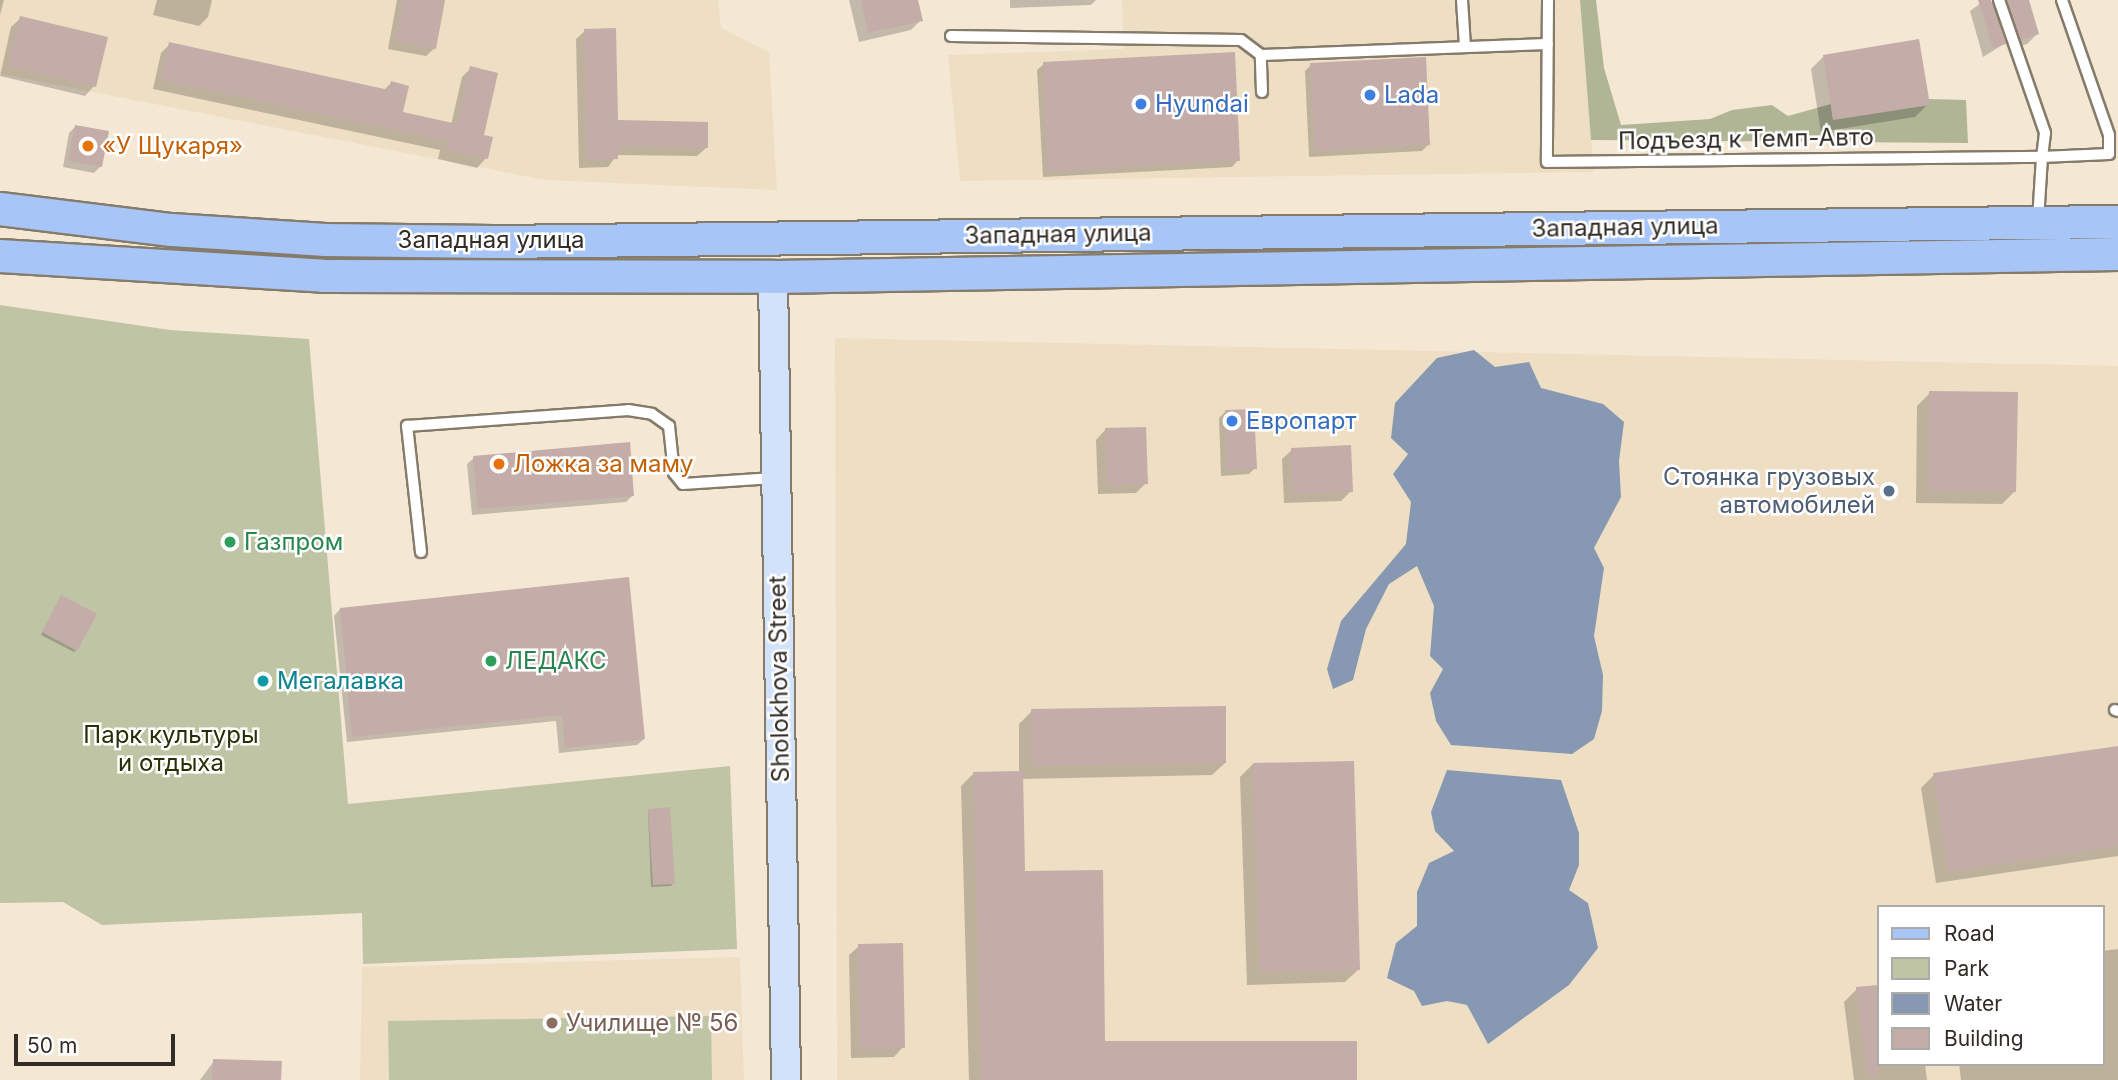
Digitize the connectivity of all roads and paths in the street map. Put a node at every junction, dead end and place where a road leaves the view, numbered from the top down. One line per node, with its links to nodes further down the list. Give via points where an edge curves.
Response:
1 (1462, 0): 7 (lane)
2 (1548, 0): 6 (lane, Подъезд к Темп-Авто)
3 (1999, 0): 11 (lane, via 2045,133)
4 (2062, 0): 10 (lane)
5 (951, 36): 8 (lane, via 1241,40)
6 (1548, 44): 7 (lane); 11 (lane, Подъезд к Темп-Авто, via 1547,162)
7 (1465, 47): 8 (lane)
8 (1261, 55): 9 (lane)
9 (1262, 92)
10 (2113, 154): 11 (lane)
11 (2042, 157): 13 (lane)
12 (0, 209): 13 (main road, Западная улица, via 326,240 498,242)
13 (2038, 222): 14 (main road, Западная улица)
14 (2118, 222)
15 (2118, 254): 17 (main road, Западная улица)
16 (0, 256): 17 (main road, Западная улица, via 323,276)
17 (773, 277): 18 (street, Sholokhova Street)
18 (776, 478): 19 (lane, via 683,484 674,473 669,426 652,414 628,410 407,426); 20 (street, Sholokhova Street)
19 (421, 552)
20 (786, 1080)

